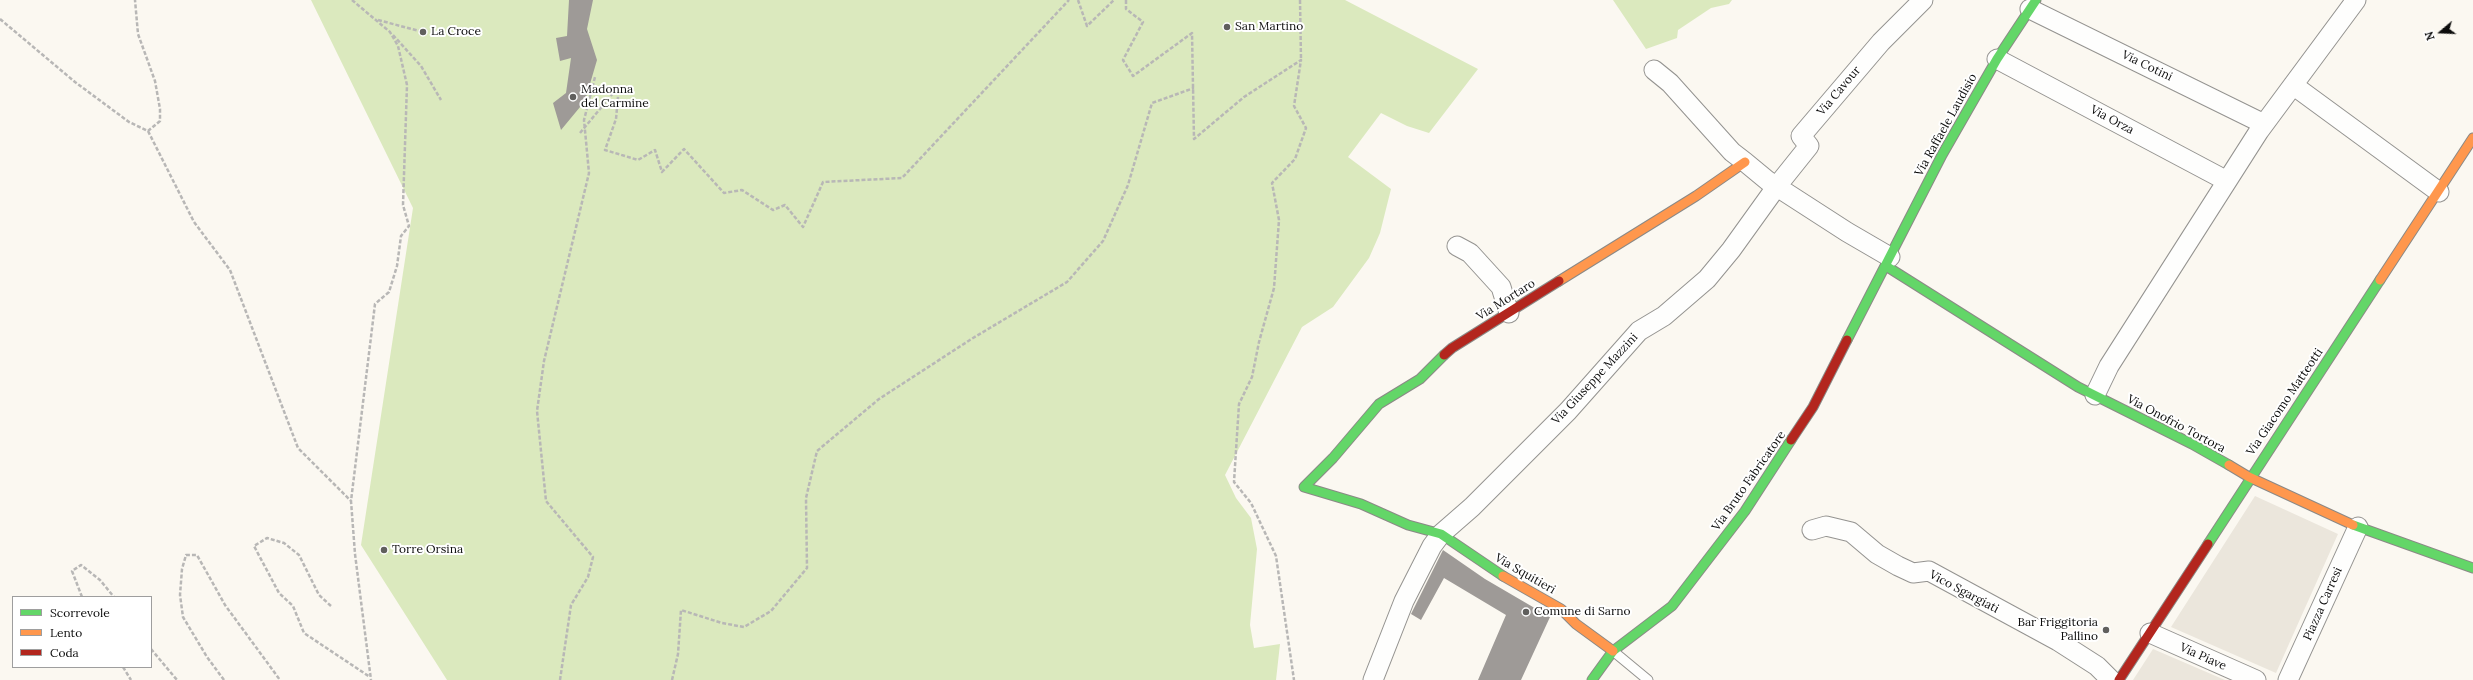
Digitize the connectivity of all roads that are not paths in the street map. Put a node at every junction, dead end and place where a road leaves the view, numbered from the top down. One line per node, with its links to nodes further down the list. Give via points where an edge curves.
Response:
1 (1923, 0): 11 (street, Via Cavour, via 1881,42 1801,136 1810,146)
2 (2356, 0): 6 (street)
3 (2033, 4): 4 (street, Via Raffaele Laudisio); 7 (street, Via Cotini)
4 (1997, 59): 10 (street, Via Orza); 14 (street, Via Raffaele Laudisio, via 1942,154)
5 (1654, 70): 9 (street, via 1732,152)
6 (2293, 85): 7 (street); 12 (street)
7 (2264, 124): 10 (street)
8 (2473, 138): 12 (street, Via Giacomo Matteotti)
9 (1745, 162): 11 (street); 15 (street, Via Mortaro, via 1696,196)
10 (2227, 181): 16 (street, via 2109,366)
11 (1777, 186): 14 (street); 21 (street, Via Giuseppe Mazzini, via 1707,279 1664,316 1639,331 1568,411)
12 (2440, 192): 17 (street, Via Giacomo Matteotti)
13 (1457, 246): 15 (street, via 1470,253 1501,287)
14 (1888, 261): 16 (street, Via Onofrio Tortora); 24 (street, Via Bruto Fabricatore, via 1813,407 1744,511 1672,606)
15 (1509, 313): 18 (street, Via Mortaro, via 1452,348 1420,379 1379,404 1333,458)
16 (2095, 395): 17 (street, Via Onofrio Tortora, via 2192,444)
17 (2250, 477): 19 (street, Via Onofrio Tortora); 23 (street, Via Giacomo Matteotti)
18 (1304, 487): 21 (street, Via Squitieri, via 1361,504 1408,525)
19 (2358, 527): 22 (street, Via Onofrio Tortora); 31 (street, Piazza Carresi)
20 (1812, 530): 28 (street, Vico Sgargiati, via 1826,526 1851,532 1877,554 1913,574 1929,571 2058,641 2097,666)
21 (1441, 534): 24 (street, Via Squitieri, via 1492,569 1561,609 1576,624); 25 (street, Via Giuseppe Mazzini, via 1432,546 1404,601)
22 (2472, 566)
23 (2150, 633): 29 (street, Via Giacomo Matteotti); 30 (street, Via Piave)
24 (1613, 651): 26 (street, Via Bruto Fabricatore); 27 (lane)
25 (1373, 680)
26 (1592, 680)
27 (1648, 680)
28 (2111, 680)
29 (2119, 680)
30 (2256, 680)
31 (2288, 680)

